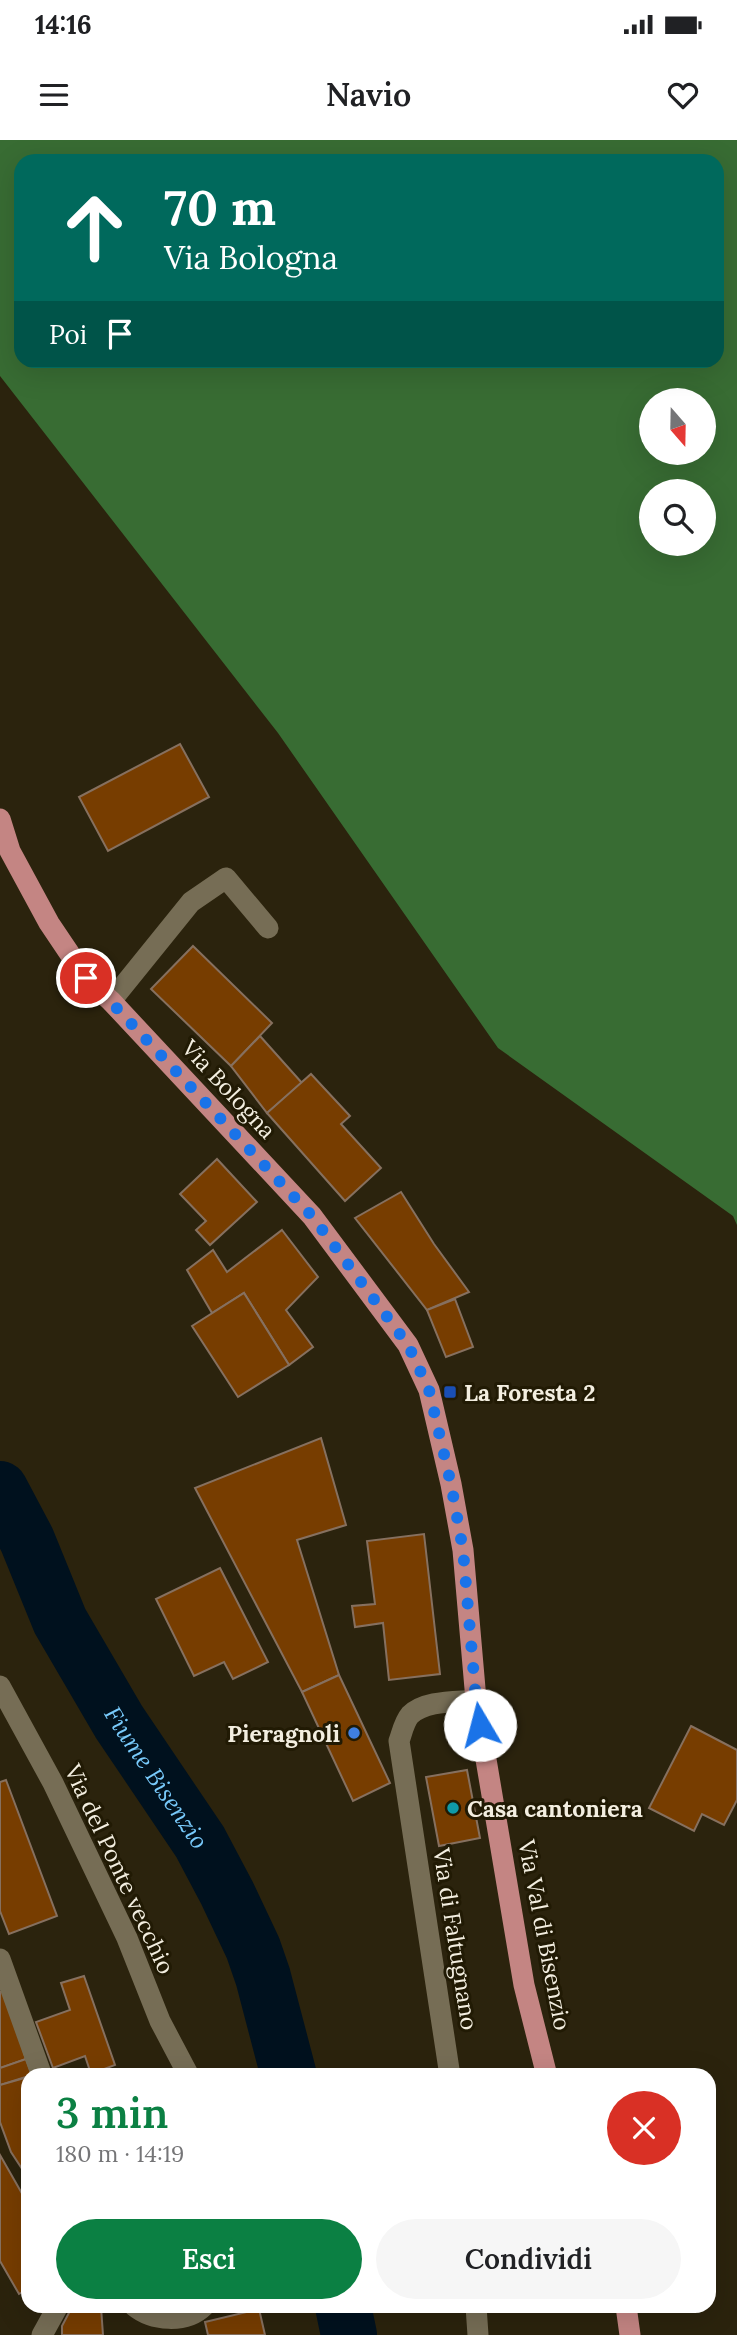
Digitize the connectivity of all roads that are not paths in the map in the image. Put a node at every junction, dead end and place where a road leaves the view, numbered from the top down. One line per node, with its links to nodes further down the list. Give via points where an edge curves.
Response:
1 (0, 820): 3 (main road, Via Bologna, via 10,851 48,923 86,978)
2 (268, 928): 3 (street, via 226,878 191,902)
3 (111, 1002): 4 (main road, Via Bologna, via 312,1216 408,1345)
4 (429, 1390): 6 (main road, Via Val di Bisenzio, via 463,1550)
5 (0, 1686): 9 (street, Via del Ponte vecchio, via 53,1783)
6 (476, 1700): 10 (street, Via di Faltugnano, via 418,1710 409,1717 400,1741); 11 (main road, Via Val di Bisenzio, via 524,1985)
7 (0, 1959): 8 (street)
8 (39, 2068)
9 (185, 2068)
10 (449, 2068)
11 (545, 2068)
12 (54, 2313): 17 (street)
13 (142, 2313): 14 (street, via 173,2319)
14 (193, 2313)
15 (477, 2313): 18 (street)
16 (627, 2313): 19 (main road)
17 (42, 2335)
18 (478, 2335)
19 (629, 2335)

